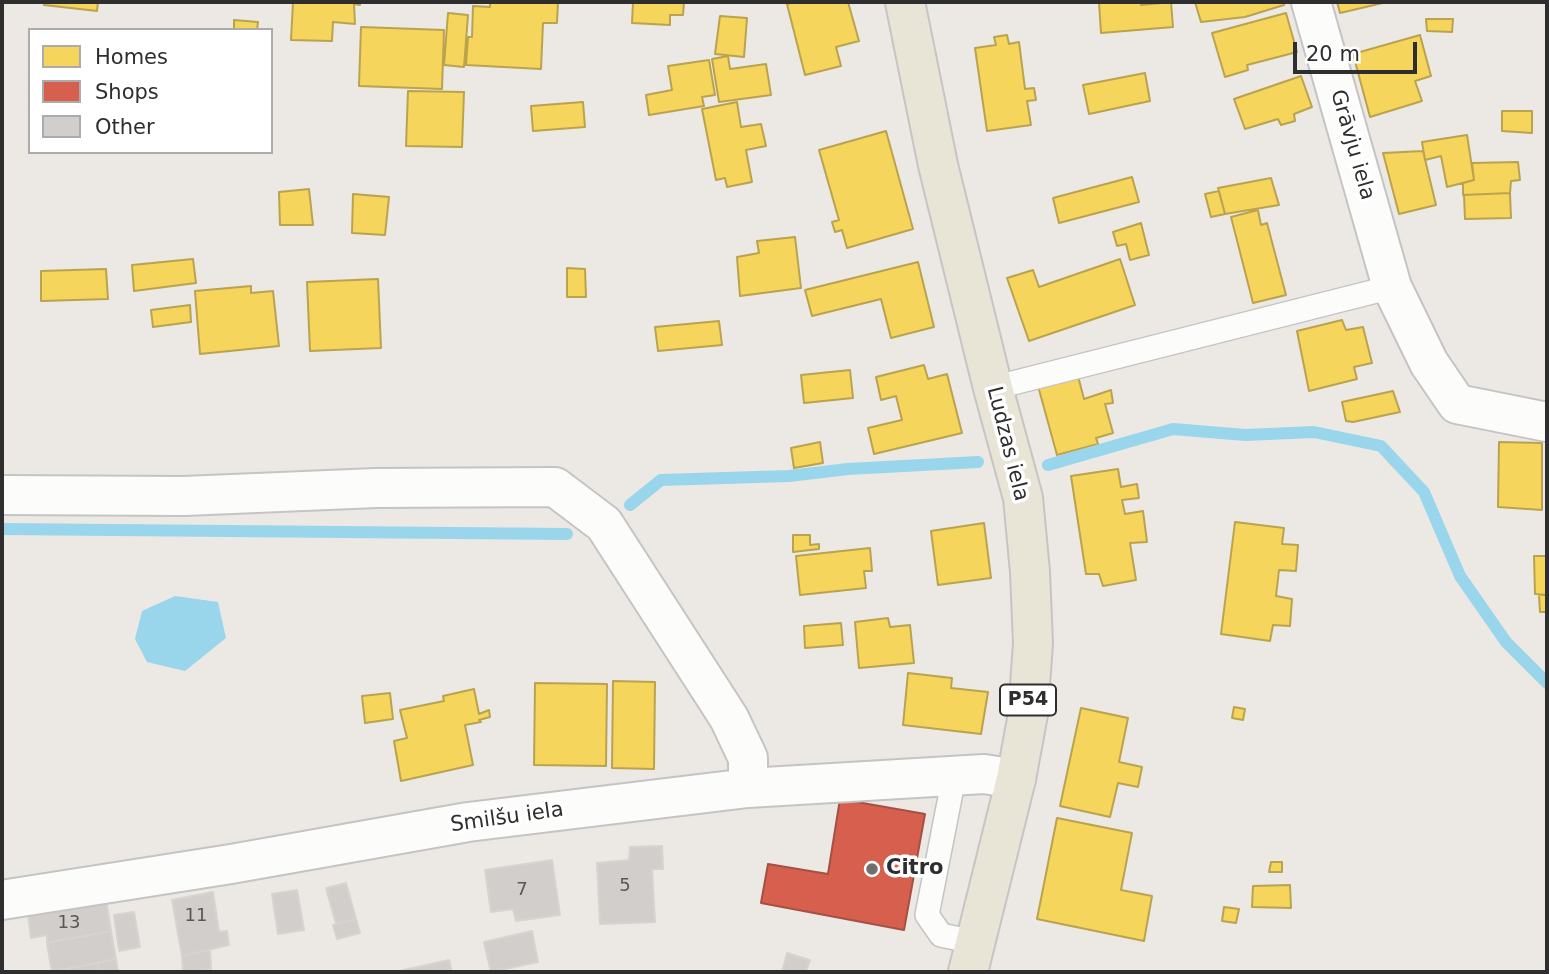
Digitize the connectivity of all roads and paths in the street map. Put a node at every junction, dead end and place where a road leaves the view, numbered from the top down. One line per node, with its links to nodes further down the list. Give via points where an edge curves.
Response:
1 (905, 2): 4 (main road, Ludzas iela / P54, via 938,164)
2 (1311, 2): 3 (street, Grāvju iela)
3 (1392, 288): 4 (lane); 5 (street, Grāvju iela, via 1429,363 1457,404)
4 (993, 388): 8 (main road, Ludzas iela / P54, via 1023,498 1030,572 1033,643 1028,714)
5 (1547, 422)
6 (2, 495): 9 (street, via 184,496 555,487 604,524 729,718 748,758)
7 (954, 777): 8 (street, Smilšu iela); 9 (street, Smilšu iela); 11 (lane, via 927,915 941,934)
8 (1016, 779): 11 (main road, Ludzas iela / P54)
9 (748, 788): 10 (street, Smilšu iela, via 468,822)
10 (2, 900)
11 (971, 957)

